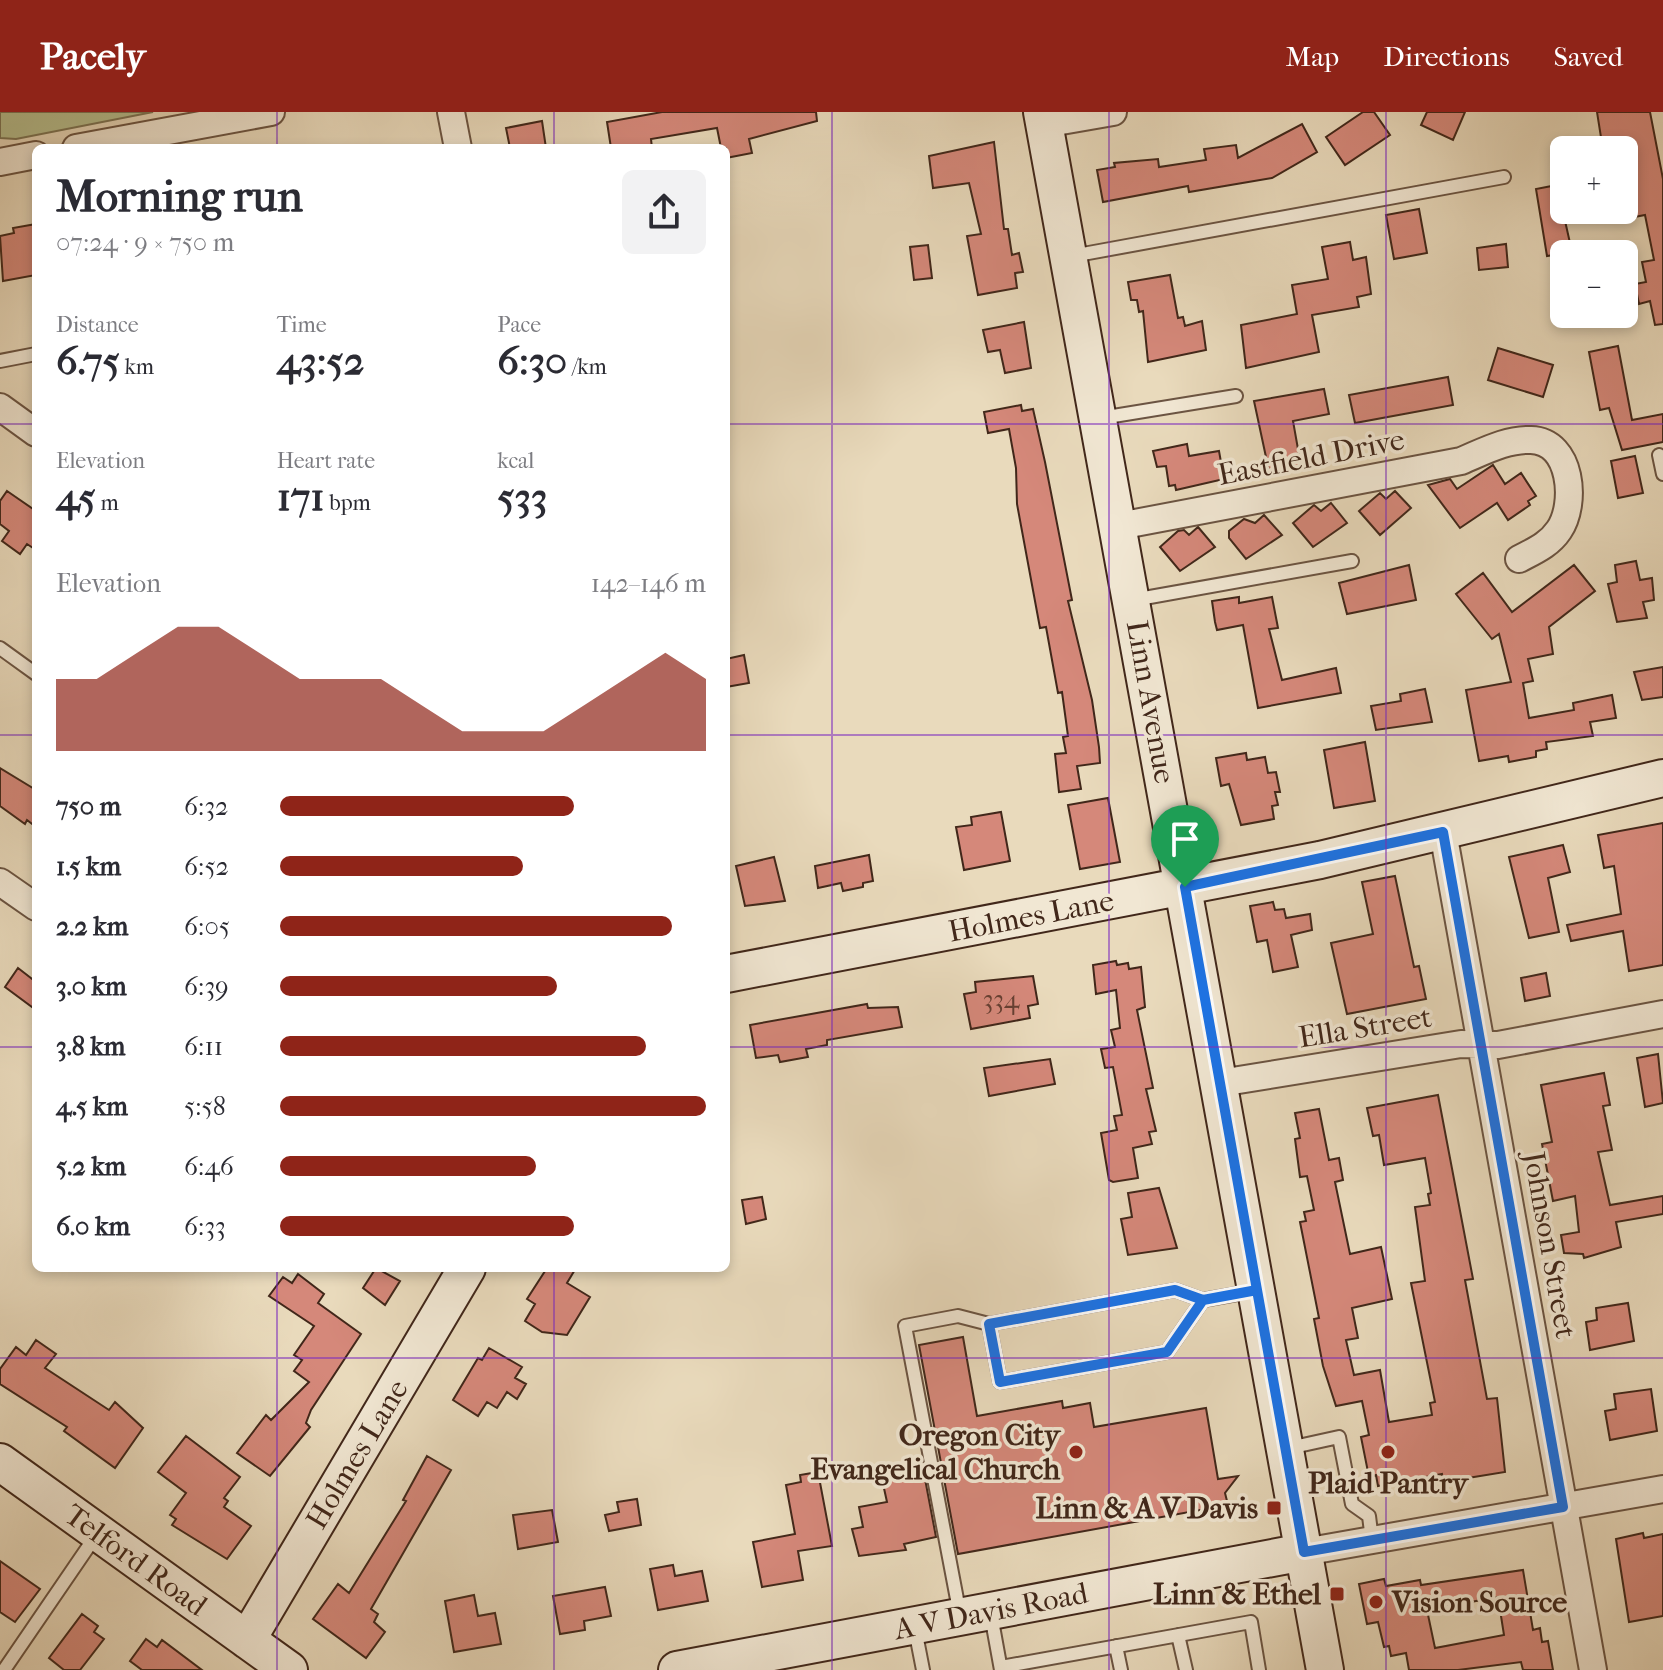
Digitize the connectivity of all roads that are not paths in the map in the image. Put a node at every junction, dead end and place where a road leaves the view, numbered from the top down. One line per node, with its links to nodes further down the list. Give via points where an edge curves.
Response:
1 (271, 112): 5 (street)
2 (451, 112): 6 (street)
3 (1113, 112): 4 (street)
4 (1043, 118): 10 (street, Linn Avenue)
5 (98, 144)
6 (457, 144)
7 (32, 156): 8 (street)
8 (0, 162)
9 (1504, 177): 10 (lane)
10 (1068, 257): 15 (street, Linn Avenue)
11 (32, 355): 12 (lane)
12 (0, 361)
13 (1236, 396): 15 (lane)
14 (0, 407): 16 (street)
15 (1099, 419): 19 (street, Linn Avenue)
16 (32, 430)
17 (1659, 455): 18 (lane)
18 (1663, 474)
19 (1119, 526): 20 (street, Eastfield Drive, via 1461,461 1510,433 1555,451 1569,478 1569,507 1560,529); 22 (street, Linn Avenue)
20 (1519, 559)
21 (1352, 561): 22 (lane)
22 (1133, 600): 28 (street, Linn Avenue)
23 (0, 648): 24 (lane)
24 (32, 671)
25 (1663, 778): 26 (street, Holmes Lane)
26 (1443, 832): 28 (street, Holmes Lane); 32 (street, Johnson Street)
27 (0, 882): 29 (street)
28 (1185, 887): 30 (street, Holmes Lane); 33 (street, Linn Avenue)
29 (32, 904)
30 (730, 973)
31 (1663, 1014): 32 (street, Ella Street)
32 (1482, 1045): 33 (street, Ella Street, via 1461,1044); 41 (street, Johnson Street)
33 (1220, 1083): 35 (street, Linn Avenue)
34 (465, 1272): 49 (street, Holmes Lane)
35 (1257, 1290): 36 (lane); 38 (street, Linn Avenue)
36 (1203, 1300): 37 (lane, via 1175,1290); 37 (lane, via 1167,1352 1000,1382)
37 (989, 1324): 45 (lane, via 958,1316 905,1326)
38 (1285, 1449): 43 (lane, via 1339,1437 1352,1504 1369,1516); 44 (street, Linn Avenue)
39 (0, 1462): 42 (street, Telford Road)
40 (1663, 1489): 41 (street)
41 (1563, 1507): 43 (street); 59 (street, Johnson Street)
42 (98, 1532): 49 (street, Telford Road); 52 (lane)
43 (1372, 1540): 44 (street)
44 (1304, 1552): 45 (street, A V Davis Road); 58 (street, Linn Avenue)
45 (975, 1614): 46 (street, A V Davis Road); 51 (lane)
46 (914, 1626): 53 (street, A V Davis Road); 54 (lane)
47 (1178, 1635): 48 (lane); 56 (lane); 57 (lane, via 1251,1622)
48 (1116, 1646): 50 (lane); 55 (lane)
49 (269, 1659)
50 (1056, 1664): 51 (lane)
51 (1001, 1669)
52 (4, 1670)
53 (677, 1670)
54 (923, 1670)
55 (1121, 1670)
56 (1186, 1670)
57 (1259, 1670)
58 (1325, 1670)
59 (1593, 1670)

